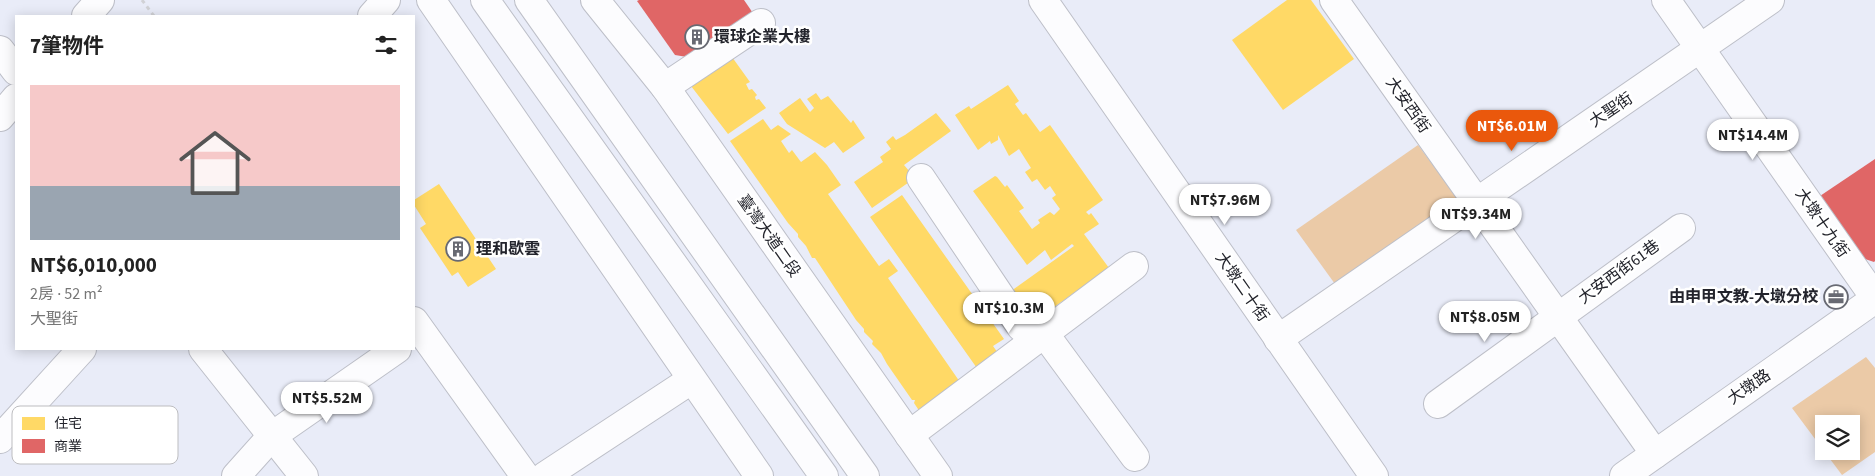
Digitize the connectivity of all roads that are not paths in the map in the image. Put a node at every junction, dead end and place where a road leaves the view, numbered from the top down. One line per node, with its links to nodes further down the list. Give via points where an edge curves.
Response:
1 (100, 0): 11 (street)
2 (386, 0): 12 (street)
3 (431, 0): 32 (street)
4 (485, 0): 46 (street)
5 (529, 0): 47 (street)
6 (595, 0): 17 (street, 臺灣大道二段)
7 (1042, 0): 28 (street, 大墩二十街)
8 (1334, 0): 21 (street, 大安西街)
9 (1666, 0): 14 (street, 大墩十九街)
10 (1770, 0): 14 (street, 大聖街)
11 (87, 15)
12 (373, 15)
13 (761, 23): 17 (street)
14 (1700, 49): 21 (street, 大聖街); 24 (street, 大墩十九街)
15 (0, 50): 16 (street)
16 (15, 70)
17 (665, 87): 36 (street, 臺灣大道二段)
18 (15, 99): 19 (street)
19 (0, 117)
20 (921, 178): 27 (street, via 1021,327)
21 (1476, 203): 25 (street, 大安西街); 28 (street, 大聖街)
22 (1682, 228): 25 (street, 大安西街61巷)
23 (1134, 266): 27 (street)
24 (1875, 298): 39 (street, 大墩路)
25 (1557, 317): 33 (street, 大安西街61巷); 39 (street, 大安西街)
26 (416, 330): 43 (street)
27 (1040, 336): 36 (street); 40 (street)
28 (1278, 339): 49 (street, 大墩二十街)
29 (81, 350): 34 (street)
30 (204, 350): 37 (street)
31 (396, 350): 37 (street)
32 (691, 380): 44 (street); 45 (street)
33 (1438, 404)
34 (30, 406)
35 (12, 426): 38 (street)
36 (909, 435): 48 (street, 臺灣大道二段)
37 (272, 436): 41 (street); 42 (street)
38 (0, 439)
39 (1655, 454): 50 (street, 大墩路)
40 (1135, 457)
41 (236, 476)
42 (304, 476)
43 (524, 476)
44 (545, 476)
45 (759, 476)
46 (824, 476)
47 (865, 476)
48 (938, 476)
49 (1374, 476)
50 (1624, 476)

